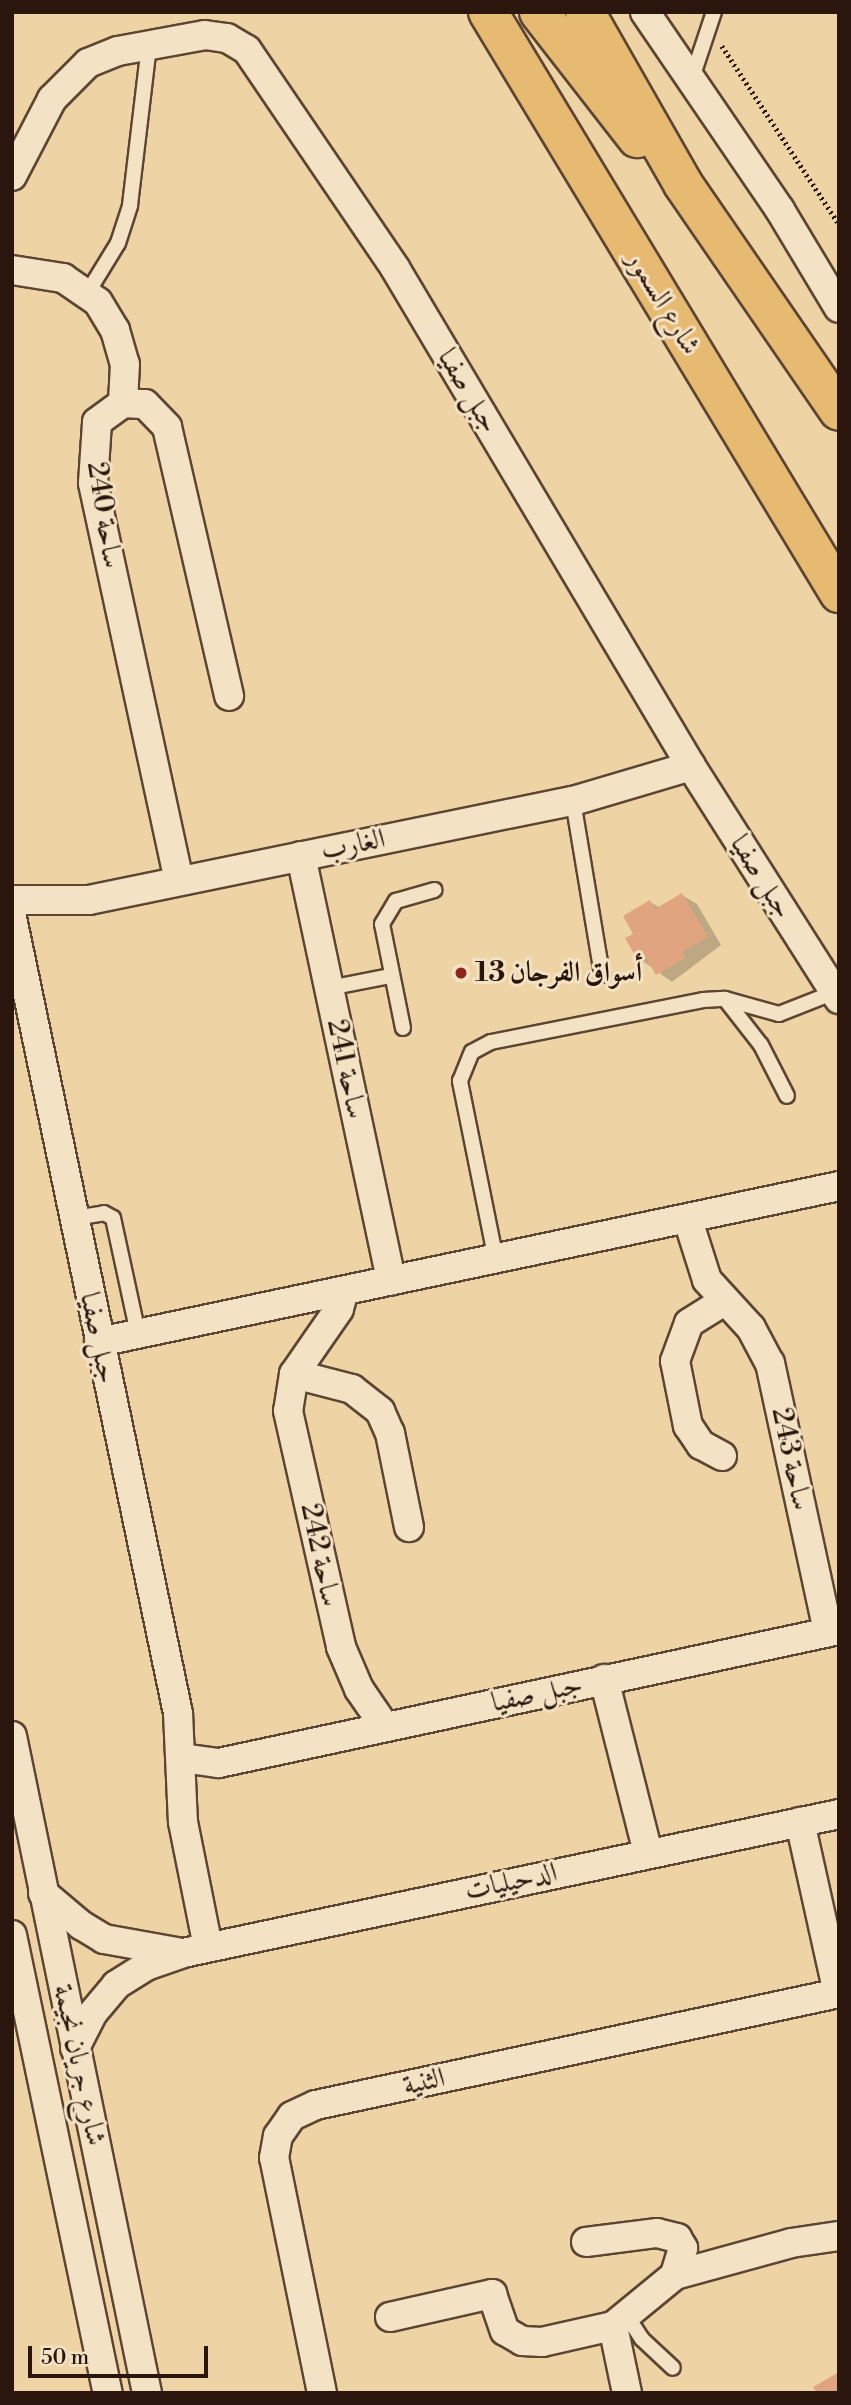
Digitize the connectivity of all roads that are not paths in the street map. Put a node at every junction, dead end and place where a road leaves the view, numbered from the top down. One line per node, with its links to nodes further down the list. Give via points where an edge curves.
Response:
1 (488, 12): 15 (main road, شارع السمور)
2 (539, 12): 9 (main road, via 617,116)
3 (585, 12): 9 (main road)
4 (645, 12): 7 (street)
5 (714, 12): 7 (lane)
6 (149, 45): 8 (street, جبل صفيا, via 101,57 77,71 52,99); 11 (lane, via 130,205 118,243); 17 (street, جبل صفيا, via 216,35 238,43 254,58 395,268)
7 (692, 78): 12 (street)
8 (12, 176)
9 (683, 184): 14 (main road)
10 (12, 270): 11 (street, via 64,278)
11 (88, 292): 13 (street, via 106,313 121,347)
12 (839, 308)
13 (123, 403): 16 (street, via 145,404 167,427); 20 (street, ساحة 240, via 97,422 93,483)
14 (839, 411)
15 (839, 593)
16 (229, 696)
17 (691, 766): 18 (street, الغارب); 27 (street, جبل صفيا)
18 (573, 801): 19 (street, الغارب); 24 (lane)
19 (301, 856): 20 (street, الغارب); 26 (street, ساحة 241)
20 (179, 881): 22 (street, الغارب, via 74,903)
21 (434, 890): 25 (lane, via 404,896 385,915 382,933)
22 (12, 900)
23 (12, 918): 32 (street, جبل صفيا)
24 (601, 975)
25 (391, 976): 26 (lane); 29 (lane)
26 (329, 988): 35 (street, ساحة 241)
27 (837, 995): 28 (lane, via 779,1014)
28 (726, 999): 30 (lane, via 761,1045); 34 (lane, via 491,1042 472,1052 460,1082)
29 (403, 1028)
30 (787, 1096)
31 (839, 1186): 33 (street)
32 (74, 1218): 38 (lane, via 104,1213 113,1219); 39 (street, جبل صفيا)
33 (688, 1220): 34 (street); 37 (street, ساحة 243, via 701,1268)
34 (496, 1260): 35 (street)
35 (391, 1281): 36 (street)
36 (345, 1291): 38 (street); 40 (street, ساحة 242, via 339,1310)
37 (722, 1302): 41 (street, via 689,1323 675,1361 688,1426 702,1445); 43 (street, ساحة 243, via 751,1328 770,1363)
38 (138, 1334): 39 (street)
39 (99, 1342): 47 (street, جبل صفيا, via 178,1713)
40 (294, 1374): 42 (street, via 352,1389 380,1411 390,1433); 45 (street, ساحة 242, via 288,1411 335,1625 354,1679)
41 (722, 1456)
42 (409, 1527)
43 (834, 1631): 44 (street, جبل صفيا)
44 (604, 1679): 45 (street, جبل صفيا); 50 (street, جبل صفيا)
45 (385, 1727): 47 (street, جبل صفيا, via 219,1763)
46 (12, 1736): 51 (street, شارع جريان نجيمة)
47 (181, 1758): 53 (street, جبل صفيا)
48 (839, 1814): 49 (street, الدحيليات)
49 (800, 1822): 50 (street, الدحيليات); 54 (street, الثنية)
50 (648, 1853): 53 (street, الدحيليات)
51 (43, 1893): 53 (street, الدحيليات, via 104,1939 131,1947); 55 (street, شارع جريان نجيمة)
52 (12, 1935): 62 (street, شارع جريان نجيمة)
53 (196, 1950): 55 (street, الدحيليات, via 146,1966 116,1985 92,2014)
54 (839, 1993): 64 (street, الثنية, via 316,2105 292,2116 278,2136 274,2158)
55 (75, 2048): 63 (street, شارع جريان نجيمة)
56 (839, 2236): 58 (street, via 791,2243)
57 (586, 2242): 58 (street, via 657,2233 677,2238 683,2248)
58 (675, 2274): 60 (street)
59 (390, 2317): 60 (street, via 492,2294 499,2323 522,2341 542,2342)
60 (620, 2321): 61 (lane); 65 (street)
61 (673, 2368)
62 (108, 2393)
63 (147, 2393)
64 (322, 2393)
65 (627, 2393)

